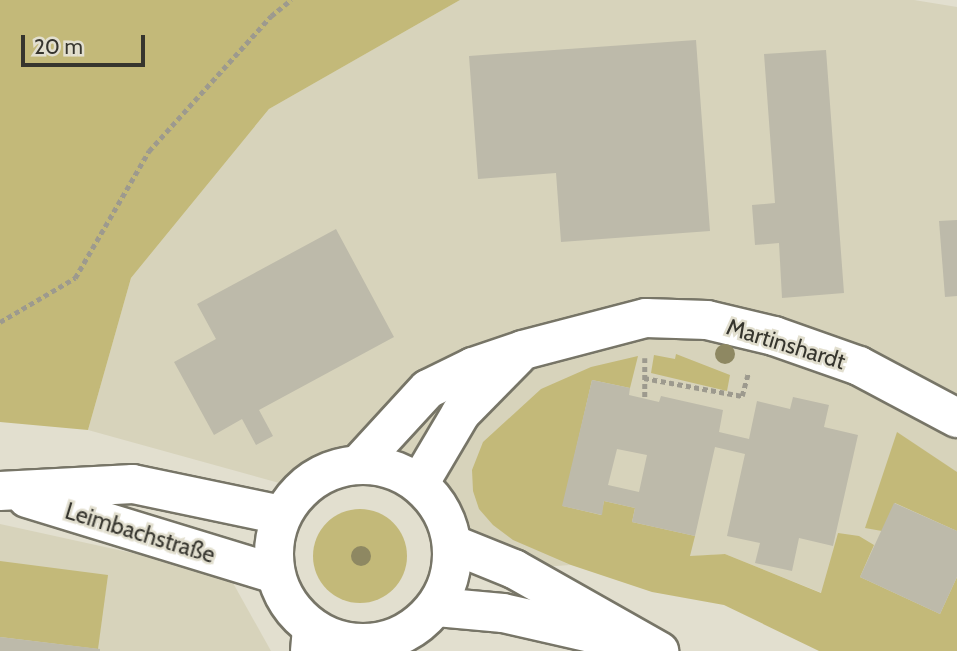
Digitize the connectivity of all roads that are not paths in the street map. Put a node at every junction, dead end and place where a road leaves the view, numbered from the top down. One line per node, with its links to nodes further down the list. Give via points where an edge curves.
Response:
1 (523, 350): 2 (main road, Martinshardt, via 646,318 707,320 774,336 859,366); 3 (main road, Martinshardt, via 428,389); 4 (main road, via 461,413)
2 (957, 418)
3 (358, 465): 4 (main road, via 390,470); 6 (main road, via 327,472 301,489)
4 (419, 484): 7 (main road, via 447,522)
5 (3, 491): 6 (main road, Leimbachstraße, via 133,484); 8 (main road, Leimbachstraße)
6 (282, 515): 8 (main road, via 274,544)
7 (453, 544): 9 (main road, via 451,577); 12 (main road, via 514,569)
8 (275, 573): 10 (main road)
9 (437, 607): 11 (main road, via 409,632); 12 (main road, via 503,613)
10 (311, 640): 11 (main road)
11 (372, 648)
12 (654, 649)

